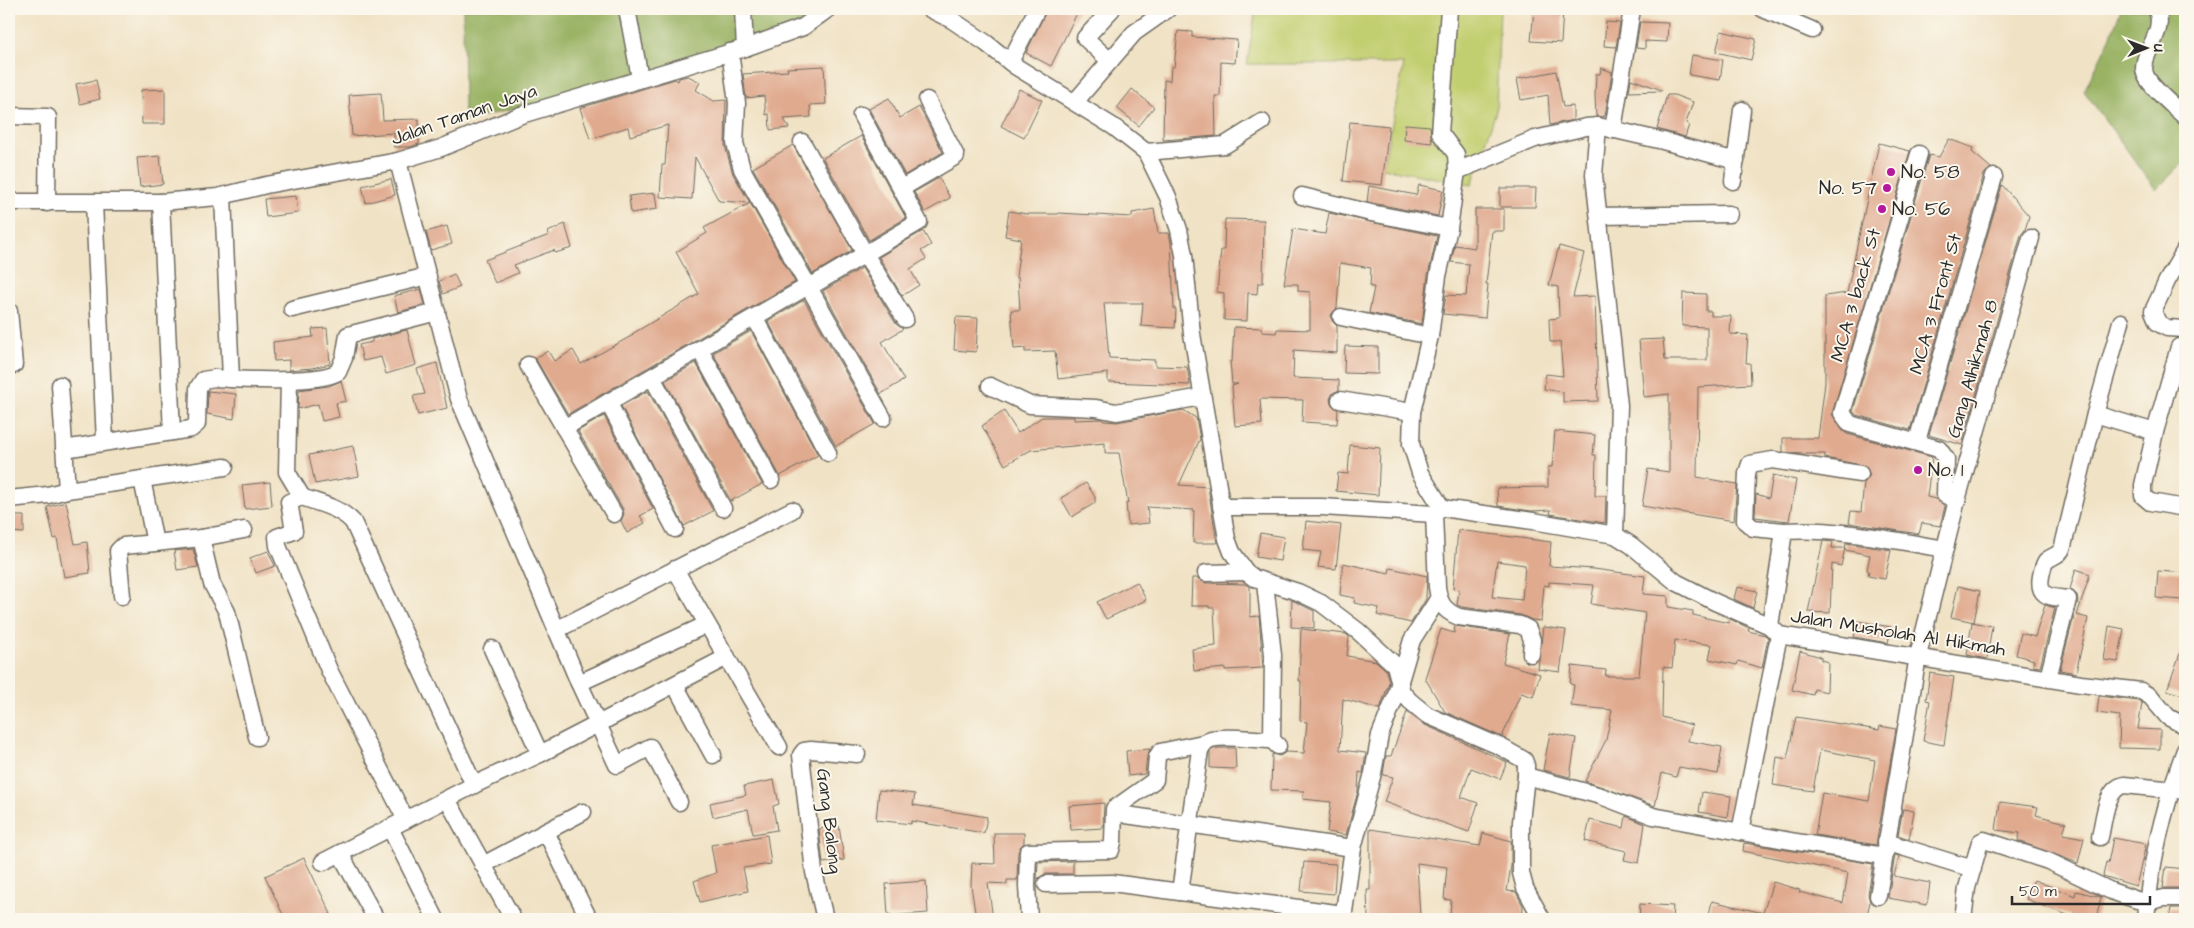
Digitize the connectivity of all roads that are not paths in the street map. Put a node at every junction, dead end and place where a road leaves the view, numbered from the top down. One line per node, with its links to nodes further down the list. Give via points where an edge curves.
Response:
1 (627, 9): 16 (street)
2 (743, 9): 13 (street)
3 (828, 9): 13 (street, Jalan Taman Jaya, via 803,27)
4 (930, 9): 15 (street, via 952,20)
5 (1037, 9): 15 (street)
6 (1112, 9): 14 (street, via 1085,38)
7 (1168, 9): 14 (street, via 1134,33)
8 (1449, 9): 30 (street, via 1440,132 1456,154)
9 (1632, 9): 24 (street)
10 (1762, 9): 12 (street)
11 (2156, 9): 22 (street, via 2160,21 2144,66 2146,77)
12 (1812, 30)
13 (737, 50): 16 (street, Jalan Taman Jaya); 47 (street, via 735,143 742,169)
14 (1110, 61): 18 (street)
15 (1010, 62): 18 (street)
16 (640, 78): 28 (street, Jalan Taman Jaya, via 521,115 441,148)
17 (926, 100): 33 (street, via 956,156)
18 (1075, 102): 26 (street)
19 (1742, 110): 29 (street)
20 (9, 116): 38 (street, via 48,117)
21 (862, 116): 33 (street)
22 (2185, 117)
23 (1262, 122): 26 (street, via 1225,145)
24 (1605, 128): 29 (street); 30 (street, via 1578,128 1535,138); 41 (street, via 1594,175)
25 (802, 142): 45 (street)
26 (1146, 152): 66 (street, via 1179,230)
27 (1919, 154): 76 (street, MCA 3 back St, via 1842,414 1850,424)
28 (398, 161): 34 (street, Jalan Taman Jaya); 46 (street)
29 (1736, 161): 32 (street)
30 (1457, 171): 42 (street)
31 (1994, 177): 76 (street, MCA 3 Front St)
32 (1733, 180)
33 (902, 188): 45 (street, via 920,222)
34 (223, 196): 37 (street, Jalan Taman Jaya); 62 (street)
35 (1302, 196): 42 (street, via 1370,214)
36 (9, 202): 38 (street, Jalan Taman Jaya)
37 (161, 202): 39 (street, Jalan Taman Jaya); 73 (street)
38 (47, 203): 39 (street, Jalan Taman Jaya)
39 (94, 203): 75 (street)
40 (1729, 214): 41 (street)
41 (1599, 216): 96 (street, via 1619,405)
42 (1449, 228): 56 (street, via 1438,276)
43 (2031, 238): 86 (street, Gang Alhikmah 8)
44 (2185, 250): 55 (street, via 2153,311 2158,323 2167,328)
45 (865, 254): 47 (street); 53 (street)
46 (428, 276): 48 (street); 50 (street)
47 (808, 287): 52 (street); 71 (street)
48 (292, 309)
49 (9, 311): 59 (street)
50 (437, 312): 63 (street, via 348,335 338,372); 107 (street, via 459,398)
51 (1341, 317): 56 (street)
52 (754, 318): 58 (street); 78 (street)
53 (905, 319)
54 (2121, 322): 70 (street)
55 (2185, 329)
56 (1430, 336): 69 (street)
57 (2179, 348): 74 (street)
58 (700, 350): 61 (street); 82 (street)
59 (14, 365)
60 (528, 365): 72 (street)
61 (652, 376): 68 (street); 88 (street)
62 (231, 379): 63 (street); 73 (street, via 203,380 198,388 196,424 191,429)
63 (289, 380): 84 (street, via 287,472)
64 (60, 385): 77 (street)
65 (990, 386): 66 (street, via 1030,405 1116,412)
66 (1202, 398): 87 (street)
67 (1340, 400): 69 (street)
68 (608, 402): 72 (street); 93 (street)
69 (1412, 412): 91 (street, via 1411,444)
70 (2095, 414): 74 (street); 113 (street, via 2061,552 2043,567 2039,586 2041,592 2068,599)
71 (883, 418)
72 (564, 428): 92 (street)
73 (172, 432): 75 (street)
74 (2155, 432): 89 (street, via 2143,496 2150,502)
75 (105, 442): 77 (street)
76 (1917, 442): 86 (street, via 1936,447 1943,453 1946,459 1945,495)
77 (64, 449): 83 (street)
78 (828, 452)
79 (225, 467): 81 (street)
80 (1860, 474): 95 (street, via 1773,460 1750,464 1745,522 1753,528)
81 (142, 479): 83 (street); 98 (street)
82 (771, 480)
83 (67, 490): 85 (street)
84 (302, 497): 127 (street, via 346,514 353,522); 133 (street, via 288,502 294,532 277,537 278,546 329,670)
85 (9, 499)
86 (1957, 500): 99 (street, Gang Alhikmah 8)
87 (1221, 507): 91 (street, Jalan Musholah Al Hikmah, via 1322,506); 101 (street, via 1232,552)
88 (723, 508)
89 (2185, 508)
90 (792, 510): 100 (street)
91 (1438, 511): 96 (street, Jalan Musholah Al Hikmah, via 1533,520); 105 (street)
92 (614, 514)
93 (675, 529)
94 (244, 530): 97 (street)
95 (1784, 531): 99 (street, via 1862,536); 108 (street)
96 (1615, 535): 108 (street, Jalan Musholah Al Hikmah, via 1676,582)
97 (201, 538): 98 (street); 119 (street, via 212,584 227,612)
98 (155, 543): 104 (street, via 123,546 118,551)
99 (1945, 549): 111 (street, Gang Alhikmah 8)
100 (675, 569): 107 (street); 112 (street)
101 (1246, 572): 102 (street); 103 (street)
102 (1206, 573)
103 (1265, 583): 114 (street, via 1298,592 1321,603 1396,665); 120 (street, via 1273,654 1275,743 1219,738)
104 (122, 596)
105 (1438, 599): 110 (street, via 1450,614 1528,629 1532,640); 114 (street, via 1412,640)
106 (699, 628): 115 (street)
107 (556, 630): 115 (street)
108 (1774, 630): 111 (street, Jalan Musholah Al Hikmah); 137 (street)
109 (492, 649): 123 (street)
110 (1531, 654)
111 (1918, 656): 113 (street, Jalan Musholah Al Hikmah); 140 (street, Gang Alhikmah 8)
112 (727, 657): 116 (street); 121 (street)
113 (2048, 678): 118 (street, Jalan Musholah Al Hikmah, via 2141,691 2151,697 2168,717)
114 (1400, 680): 126 (street, via 1402,692 1427,715 1520,756 1526,765); 139 (street, via 1380,734)
115 (579, 684): 117 (street)
116 (674, 684): 117 (street); 125 (street)
117 (598, 724): 123 (street); 130 (street, via 617,765 650,747)
118 (2185, 726)
119 (257, 737)
120 (1203, 743): 134 (street); 156 (street, via 1160,752 1155,780 1114,809 1111,850 1028,852)
121 (779, 746)
122 (2185, 750): 128 (street)
123 (540, 754): 127 (street)
124 (857, 754): 155 (street, Gang Balong, via 811,750 801,755 814,872)
125 (713, 755)
126 (1526, 776): 137 (street, via 1601,796 1653,816); 157 (street, via 1521,822 1521,873 1524,888)
127 (474, 786): 129 (street)
128 (2178, 790): 138 (street, via 2119,786 2110,798); 149 (street, via 2154,857)
129 (447, 799): 133 (street); 143 (street)
130 (679, 802)
131 (583, 812): 136 (street)
132 (1126, 815): 134 (street)
133 (406, 820): 135 (street)
134 (1191, 826): 139 (street); 146 (street)
135 (390, 828): 141 (street); 152 (street)
136 (546, 832): 143 (street); 154 (street)
137 (1740, 832): 140 (street)
138 (2100, 837)
139 (1353, 848): 150 (street)
140 (1885, 849): 144 (street); 147 (street, Gang Alhikmah 8)
141 (340, 853): 142 (street); 151 (street)
142 (323, 862)
143 (483, 865): 153 (street)
144 (1973, 869): 149 (street, via 1980,842 1990,840 2056,864 2111,891); 158 (street)
145 (1046, 884): 146 (street, via 1112,883)
146 (1180, 892): 150 (street)
147 (1878, 896)
148 (2185, 898): 149 (street)
149 (2147, 902): 159 (street)
150 (1343, 917)
151 (376, 919)
152 (436, 919)
153 (513, 919)
154 (588, 919)
155 (825, 919)
156 (1029, 919)
157 (1542, 919)
158 (1963, 919)
159 (2146, 919)

